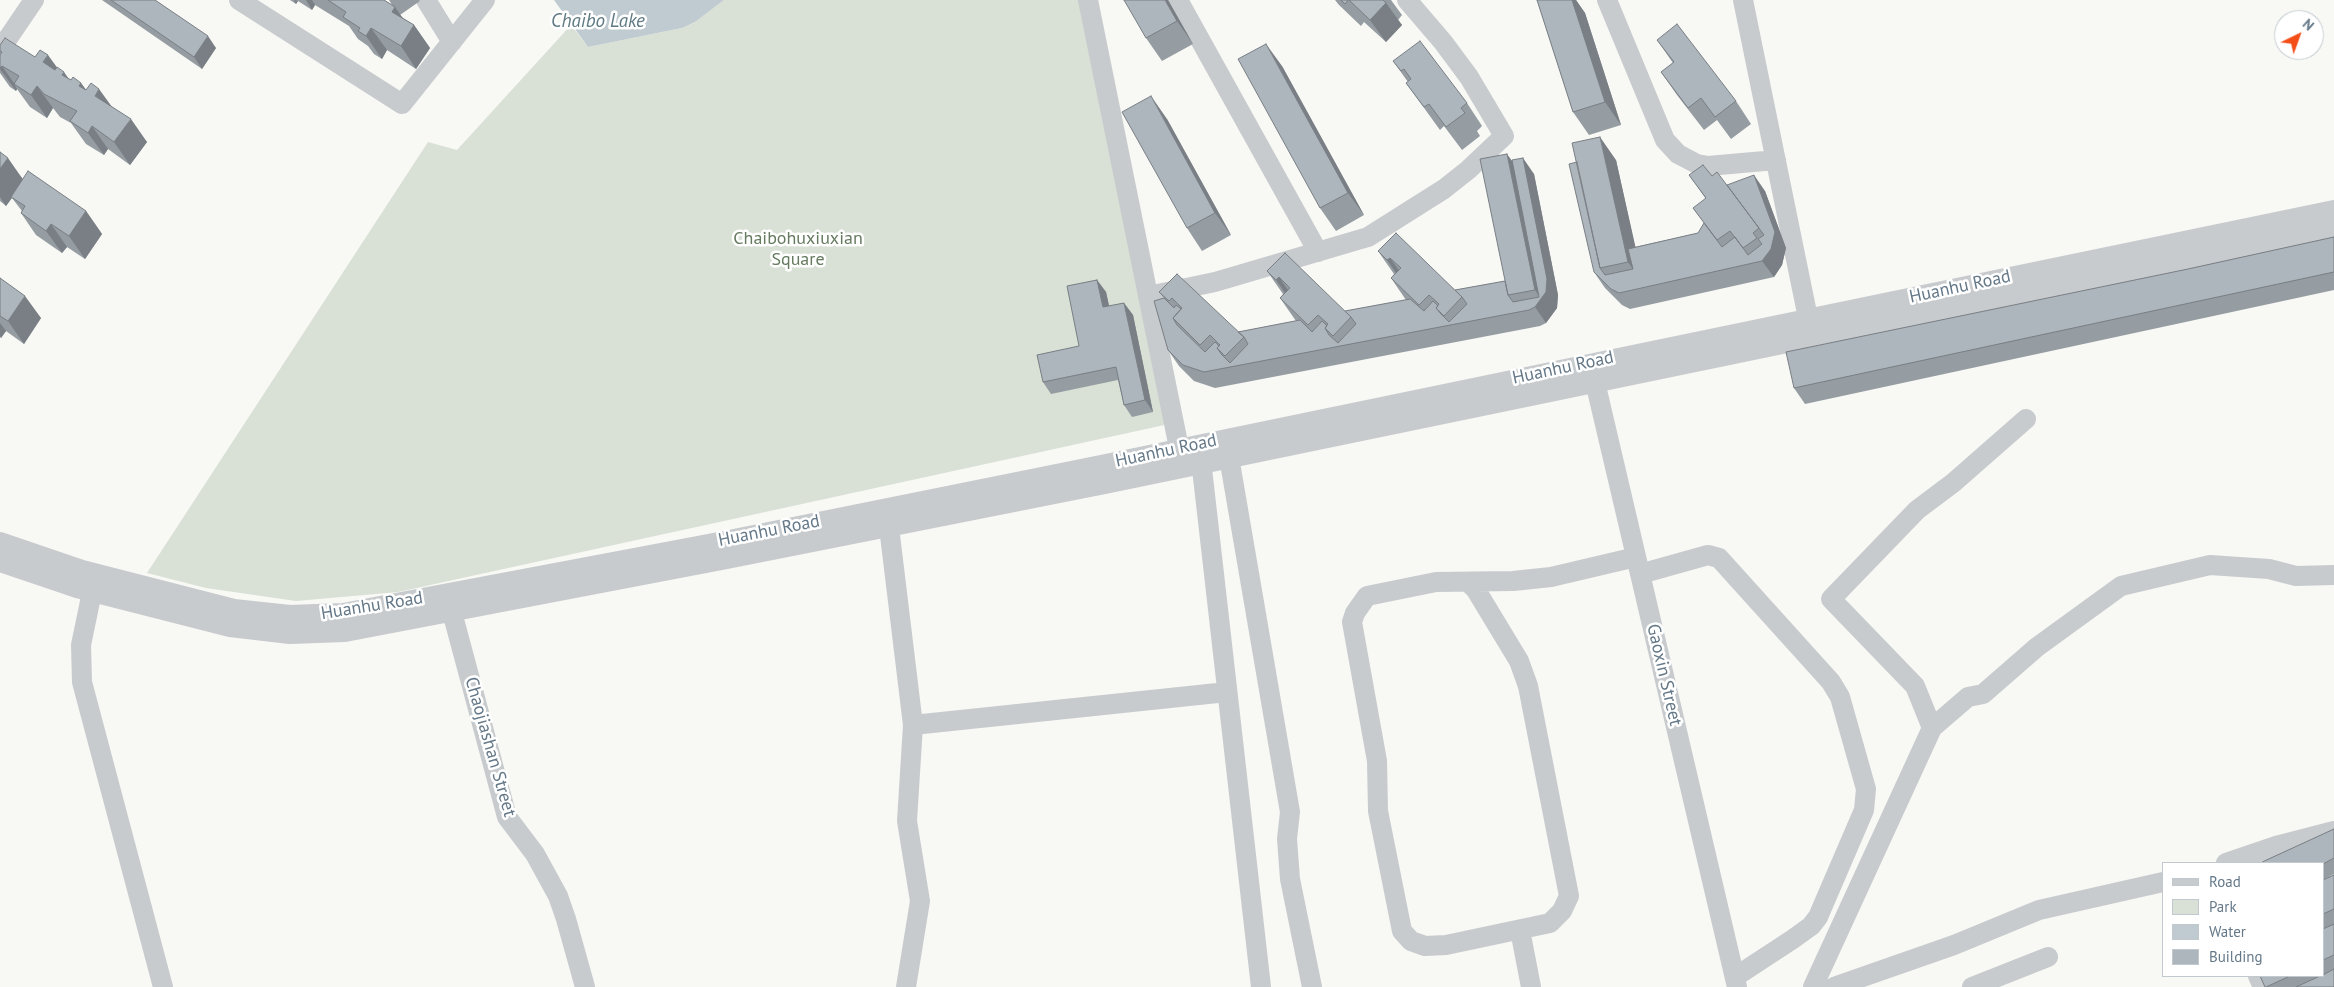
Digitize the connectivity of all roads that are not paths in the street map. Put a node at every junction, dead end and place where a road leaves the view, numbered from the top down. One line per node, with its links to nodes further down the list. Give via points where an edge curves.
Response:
1 (34, 0): 11 (street)
2 (239, 0): 10 (street, via 402,104)
3 (426, 0): 10 (street)
4 (485, 0): 10 (street)
5 (1088, 0): 16 (street)
6 (1178, 0): 15 (street)
7 (1407, 0): 15 (street, via 1469,77 1504,136 1468,170 1410,211 1368,236)
8 (1607, 0): 12 (street, via 1671,148 1686,159 1708,166)
9 (1743, 0): 12 (street)
10 (452, 42)
11 (0, 50)
12 (1776, 160): 17 (street)
13 (2334, 210): 17 (street, Huanhu Road)
14 (2334, 230): 18 (street, Huanhu Road)
15 (1318, 252): 16 (street, via 1215,282)
16 (1148, 296): 20 (street)
17 (1808, 318): 18 (street, Huanhu Road)
18 (1593, 372): 21 (street, Huanhu Road); 22 (street, Huanhu Road); 26 (street, Gaoxin Street)
19 (2026, 419): 33 (street, via 1917,510 1831,599 1915,686)
20 (1179, 448): 21 (street, Huanhu Road); 24 (street, Huanhu Road, via 733,539 343,613 290,615 234,609 91,572)
21 (1200, 453): 22 (street, Huanhu Road); 23 (street, Huanhu Road); 31 (street)
22 (1229, 457): 44 (street, via 1290,812 1287,839 1290,879)
23 (889, 527): 30 (street, Huanhu Road); 32 (street)
24 (0, 542)
25 (0, 562): 29 (street, Huanhu Road)
26 (1638, 566): 28 (street, via 1513,581); 39 (street, Gaoxin Street); 39 (street, via 1708,555 1719,558 1831,682 1840,697 1866,789 1864,810 1818,917 1811,926)
27 (2334, 575): 33 (street, via 2296,576 2269,570 2210,565 2121,586 2037,647 1983,694 1968,697)
28 (1468, 582): 37 (street, via 1519,661 1528,686 1569,896 1562,911 1550,923); 37 (street, via 1436,582 1367,596 1355,613 1352,622 1377,761 1378,811 1402,931 1411,941 1425,946 1446,945)
29 (92, 592): 30 (street, Huanhu Road, via 230,627 280,634 345,632); 40 (street, via 82,636 82,682)
30 (452, 612): 41 (street, Chaojiashan Street, via 507,818 535,854 558,896)
31 (1228, 692): 32 (street); 43 (street)
32 (913, 725): 42 (street, via 907,821 920,902)
33 (1932, 728): 46 (street)
34 (2334, 831): 35 (street)
35 (2229, 862)
36 (2162, 882): 47 (street, via 2039,910 1954,945)
37 (1520, 930): 45 (street)
38 (2048, 957): 48 (street)
39 (1736, 982)
40 (163, 987)
41 (585, 987)
42 (906, 987)
43 (1261, 987)
44 (1312, 987)
45 (1531, 987)
46 (1814, 987)
47 (1834, 987)
48 (1972, 987)

